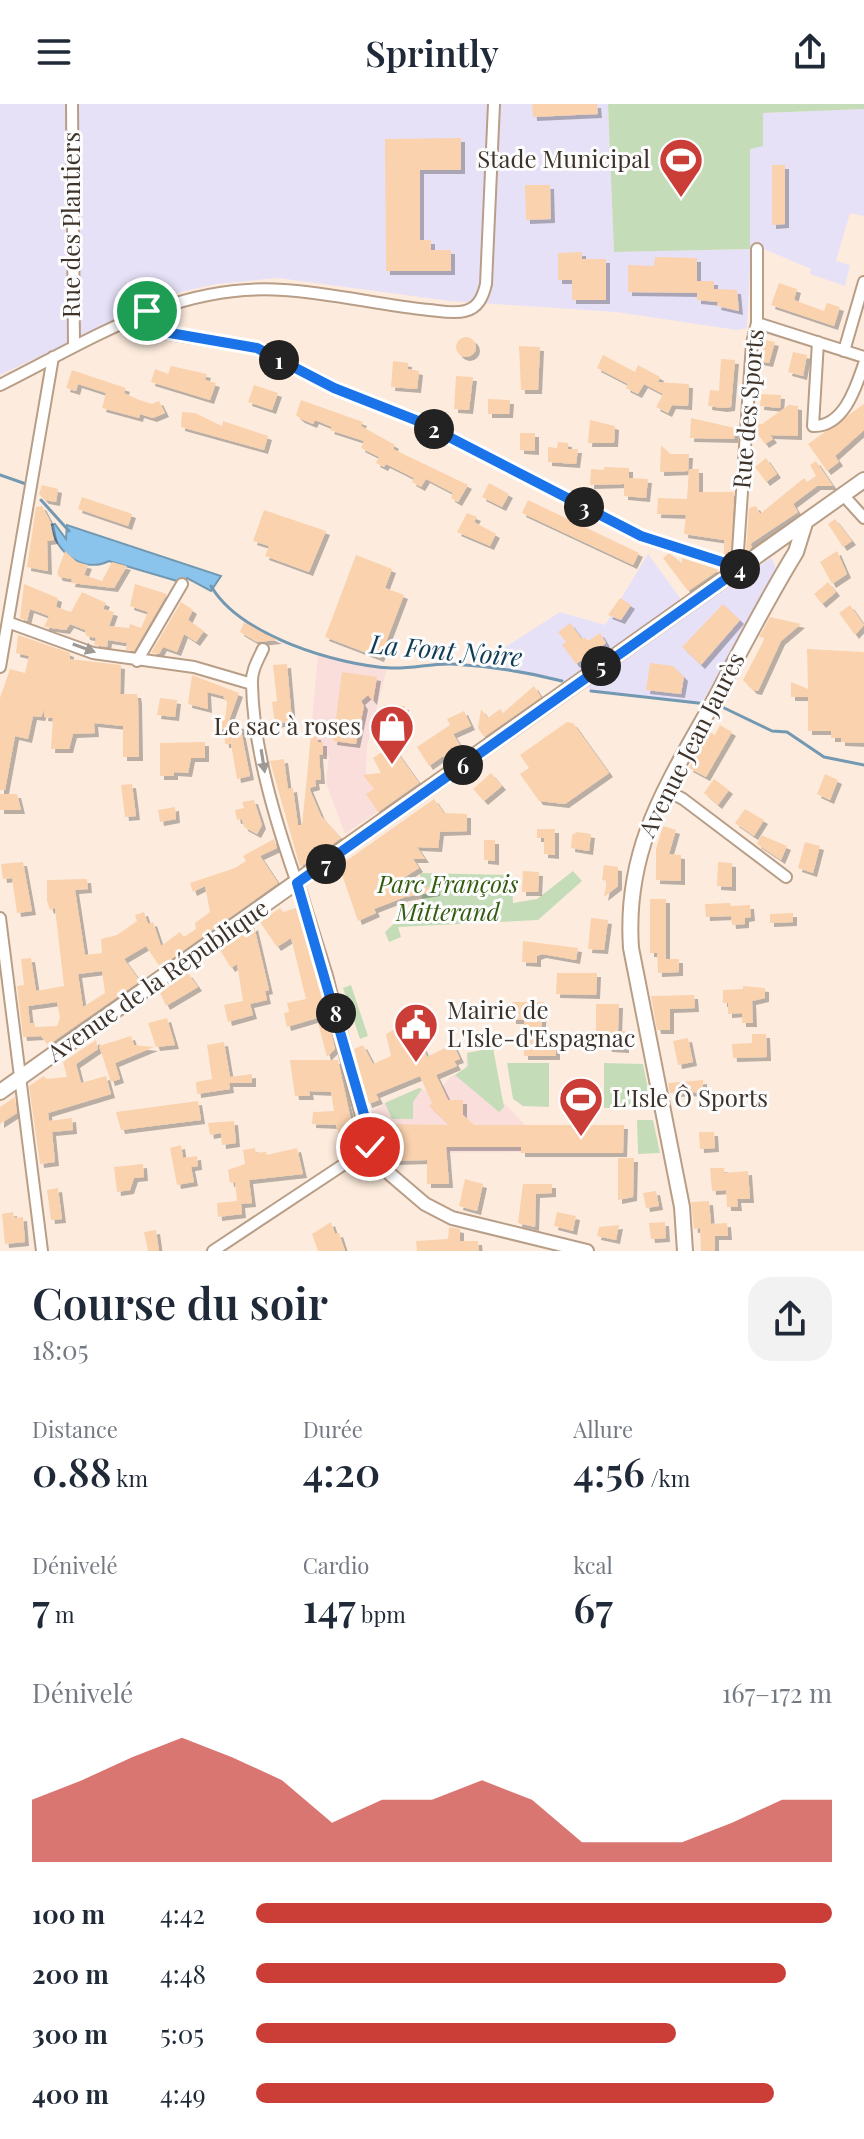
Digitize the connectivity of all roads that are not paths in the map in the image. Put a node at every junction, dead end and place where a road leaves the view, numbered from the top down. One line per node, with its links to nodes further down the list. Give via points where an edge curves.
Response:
1 (72, 104): 8 (street, Rue des Plantiers)
2 (494, 104): 5 (street, via 486,284 479,303 469,310 269,289 180,299)
3 (757, 249): 6 (street, Rue des Sports)
4 (864, 282): 9 (street)
5 (134, 317): 8 (street); 19 (street, via 150,331 257,348 334,388 418,421 641,536)
6 (757, 323): 7 (street); 19 (street, Rue des Sports, via 740,517)
7 (818, 342): 9 (street); 12 (street, via 813,426 849,405)
8 (74, 345): 10 (street)
9 (844, 351): 11 (street)
10 (53, 357): 13 (street); 22 (street)
11 (864, 357)
12 (864, 364)
13 (0, 385)
14 (864, 480): 15 (main road, Avenue de la République)
15 (844, 496): 16 (street); 17 (main road, Avenue de la République)
16 (864, 518)
17 (805, 523): 18 (main road, Avenue de la République); 20 (main road, Avenue Jean Jaurès, via 796,552)
18 (772, 546): 19 (main road, Avenue de la République); 20 (main road)
19 (741, 568): 29 (main road, Avenue de la République)
20 (780, 577): 27 (main road, Avenue Jean Jaurès)
21 (182, 584): 24 (street)
22 (10, 623): 24 (street, one-way to 24, via 93,653); 25 (street)
23 (263, 649): 26 (street)
24 (137, 661): 26 (street, via 194,667)
25 (0, 667)
26 (252, 684): 29 (street, one-way to 29, via 271,804)
27 (664, 789): 28 (street); 37 (main road, Avenue Jean Jaurès, via 640,846 630,926 682,1207)
28 (786, 877)
29 (297, 883): 31 (main road, Avenue de la République); 33 (street)
30 (0, 918): 31 (street)
31 (19, 1079): 32 (main road, Avenue de la République); 34 (street)
32 (0, 1092)
33 (370, 1147): 35 (street); 36 (street, via 408,1191 452,1218)
34 (42, 1251)
35 (213, 1251)
36 (587, 1251)
37 (685, 1251)

